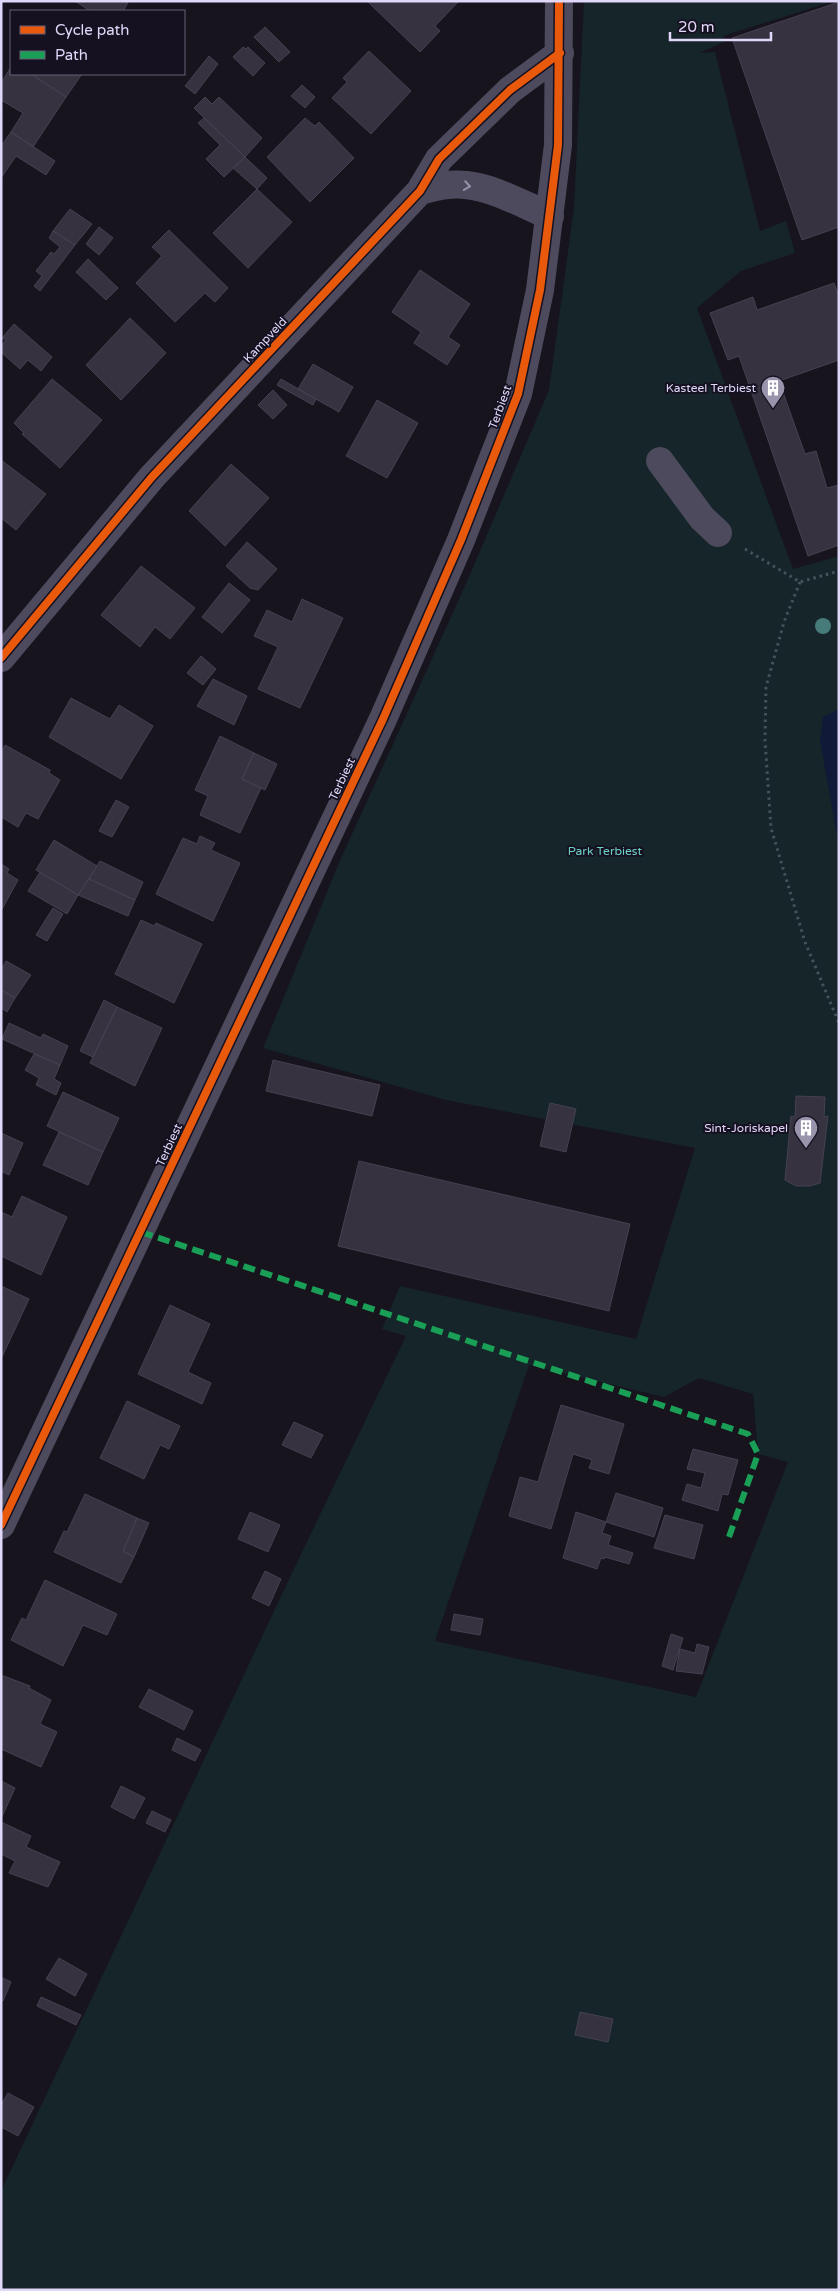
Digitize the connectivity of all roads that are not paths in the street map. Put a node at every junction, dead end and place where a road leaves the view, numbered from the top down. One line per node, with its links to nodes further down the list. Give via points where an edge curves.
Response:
1 (559, 1): 2 (street, Terbiest)
2 (560, 53): 3 (street, Kampveld, via 510,90 475,124 440,159); 4 (street, Terbiest, via 558,144)
3 (420, 191): 4 (street, one-way to 4, via 452,184 467,185); 7 (street, Kampveld, via 152,477)
4 (550, 216): 8 (street, Terbiest, via 540,290 518,394 461,540 383,720)
5 (660, 461): 6 (street, via 702,518)
6 (718, 533)
7 (1, 658)
8 (1, 1524)

